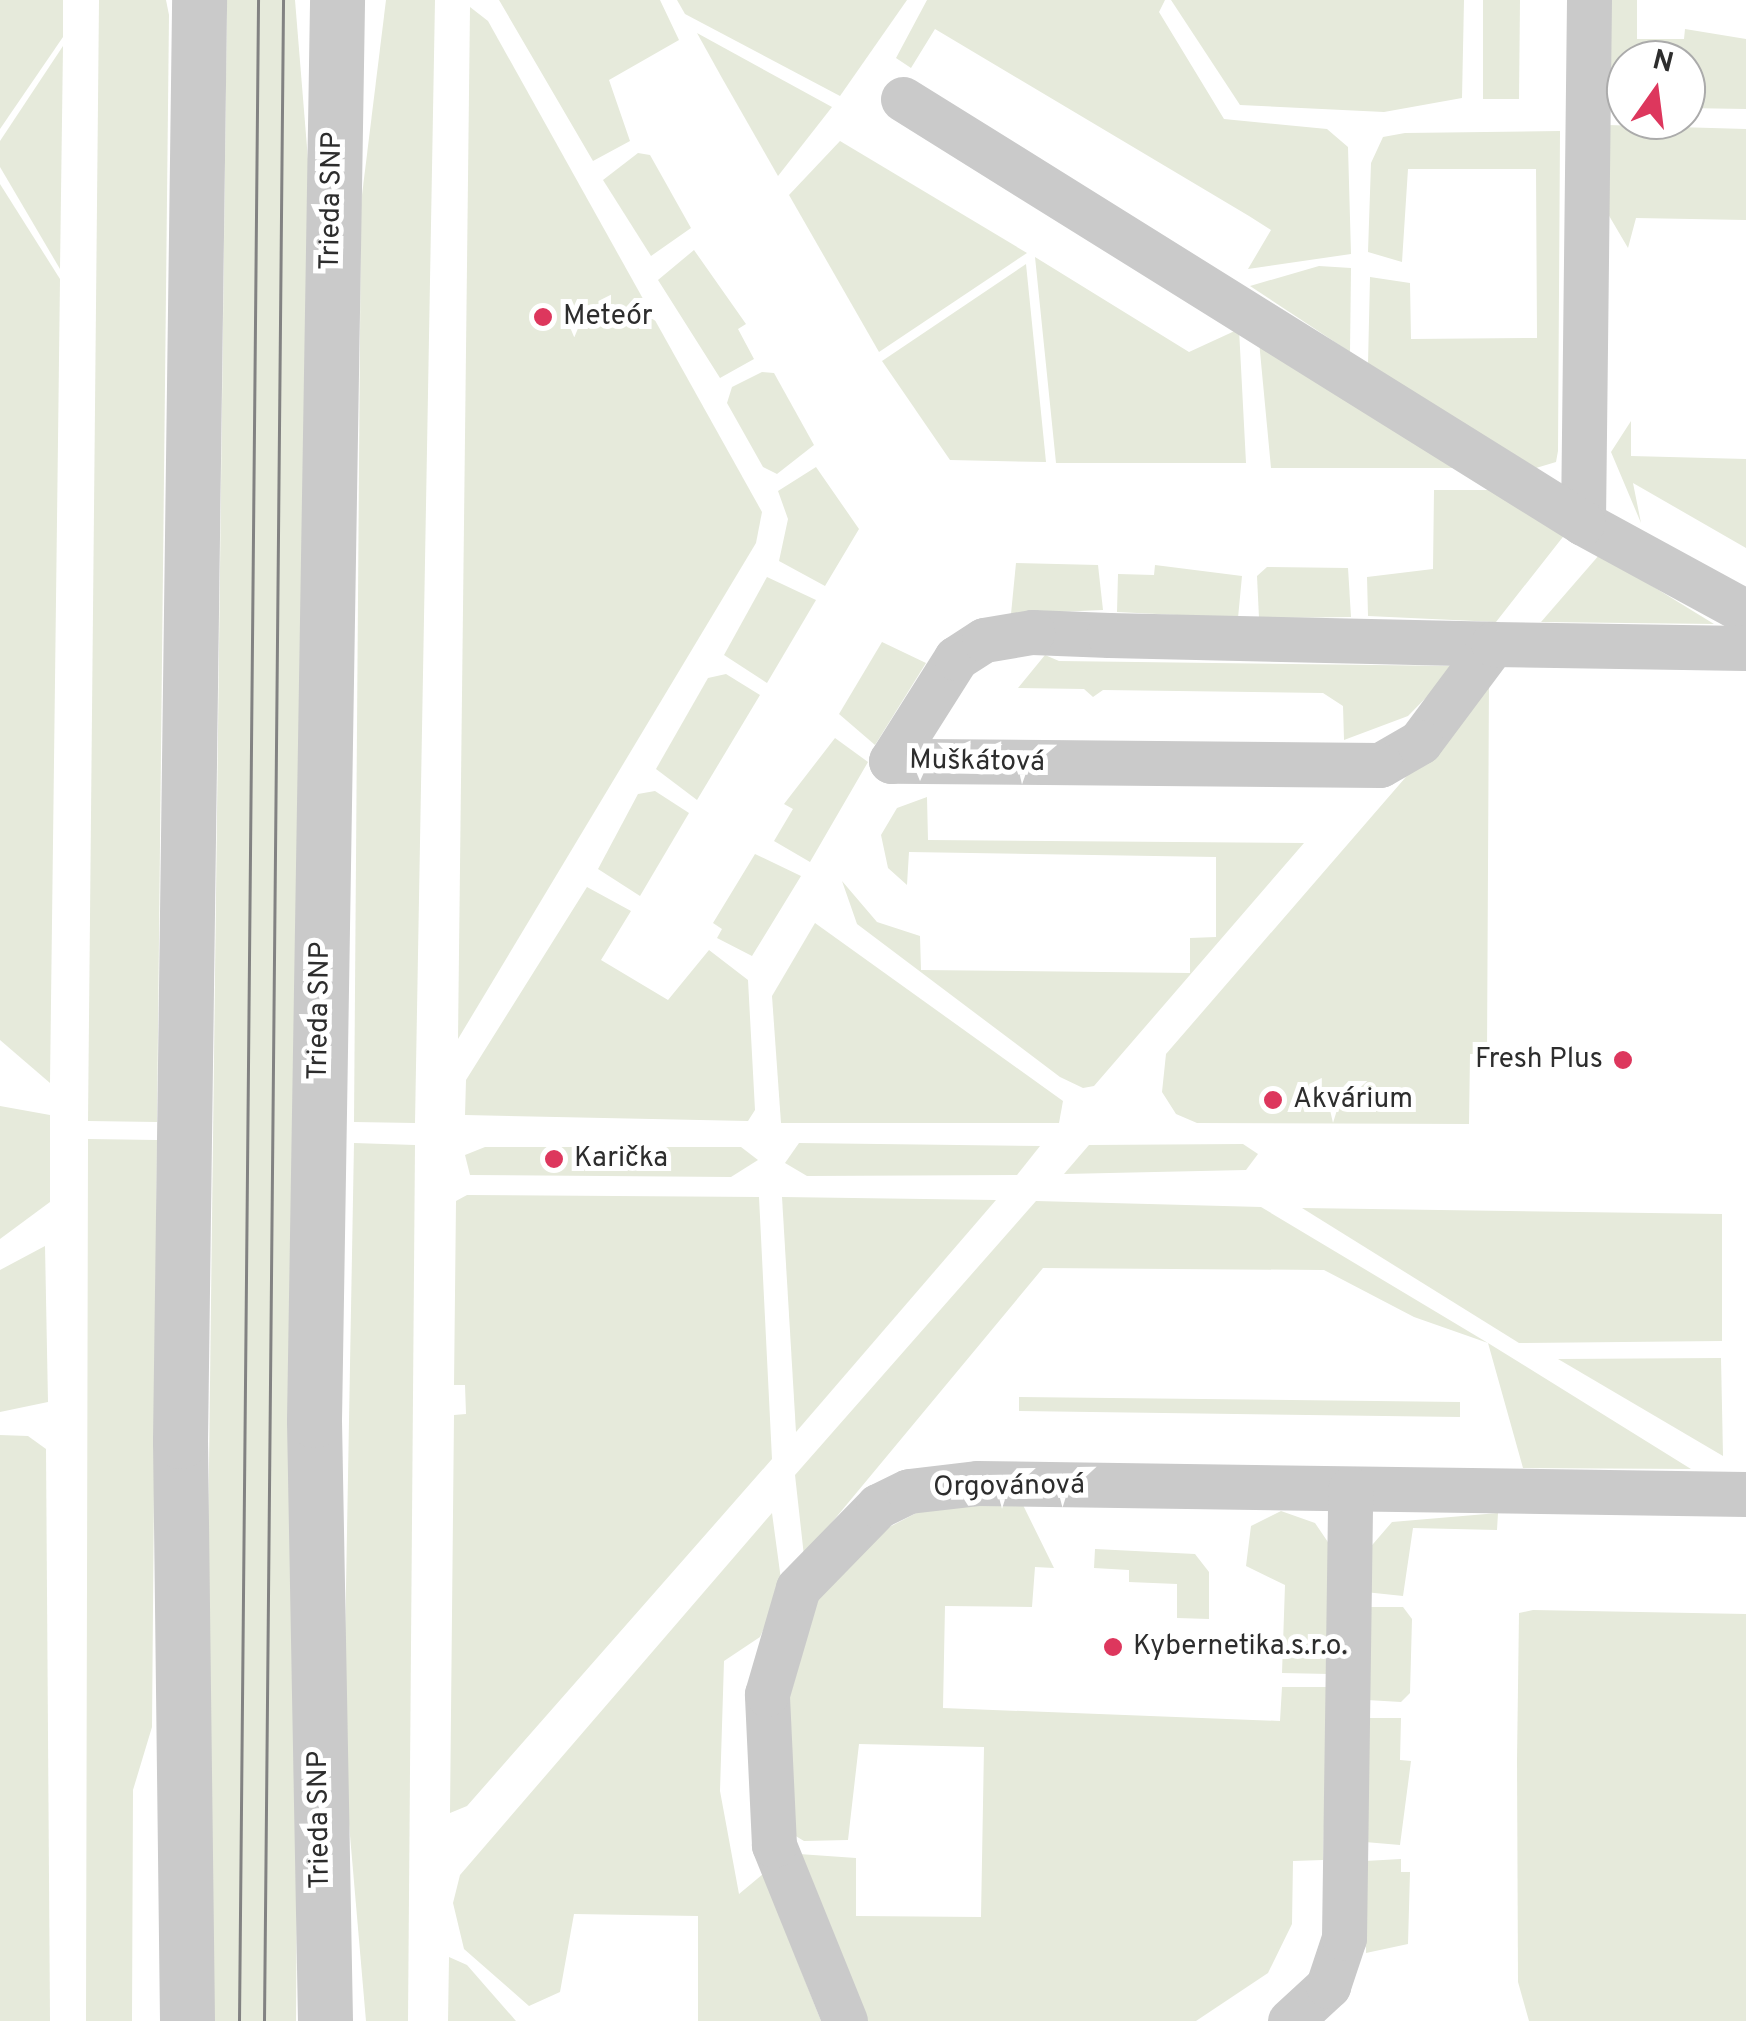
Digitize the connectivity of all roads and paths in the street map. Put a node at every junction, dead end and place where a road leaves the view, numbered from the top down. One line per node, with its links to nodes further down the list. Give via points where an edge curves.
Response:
1 (200, 0): 11 (street, via 180,1441)
2 (336, 0): 12 (street, Trieda SNP, via 314,1420)
3 (1589, 0): 5 (street)
4 (903, 98): 5 (street)
5 (1583, 522): 6 (street)
6 (1746, 612)
7 (1493, 644): 7 (street, Muškátová, via 999,636 956,658 891,762 1380,765 1420,742); 8 (street, Muškátová)
8 (1746, 648)
9 (1350, 1489): 10 (street, Orgovánová); 13 (street, Orgovánová, via 944,1484 878,1506 828,1550 798,1588 772,1665 769,1813 804,1933); 14 (street, via 1344,1938 1328,1986)
10 (1746, 1494)
11 (186, 2021)
12 (325, 2021)
13 (845, 2021)
14 (1290, 2021)

